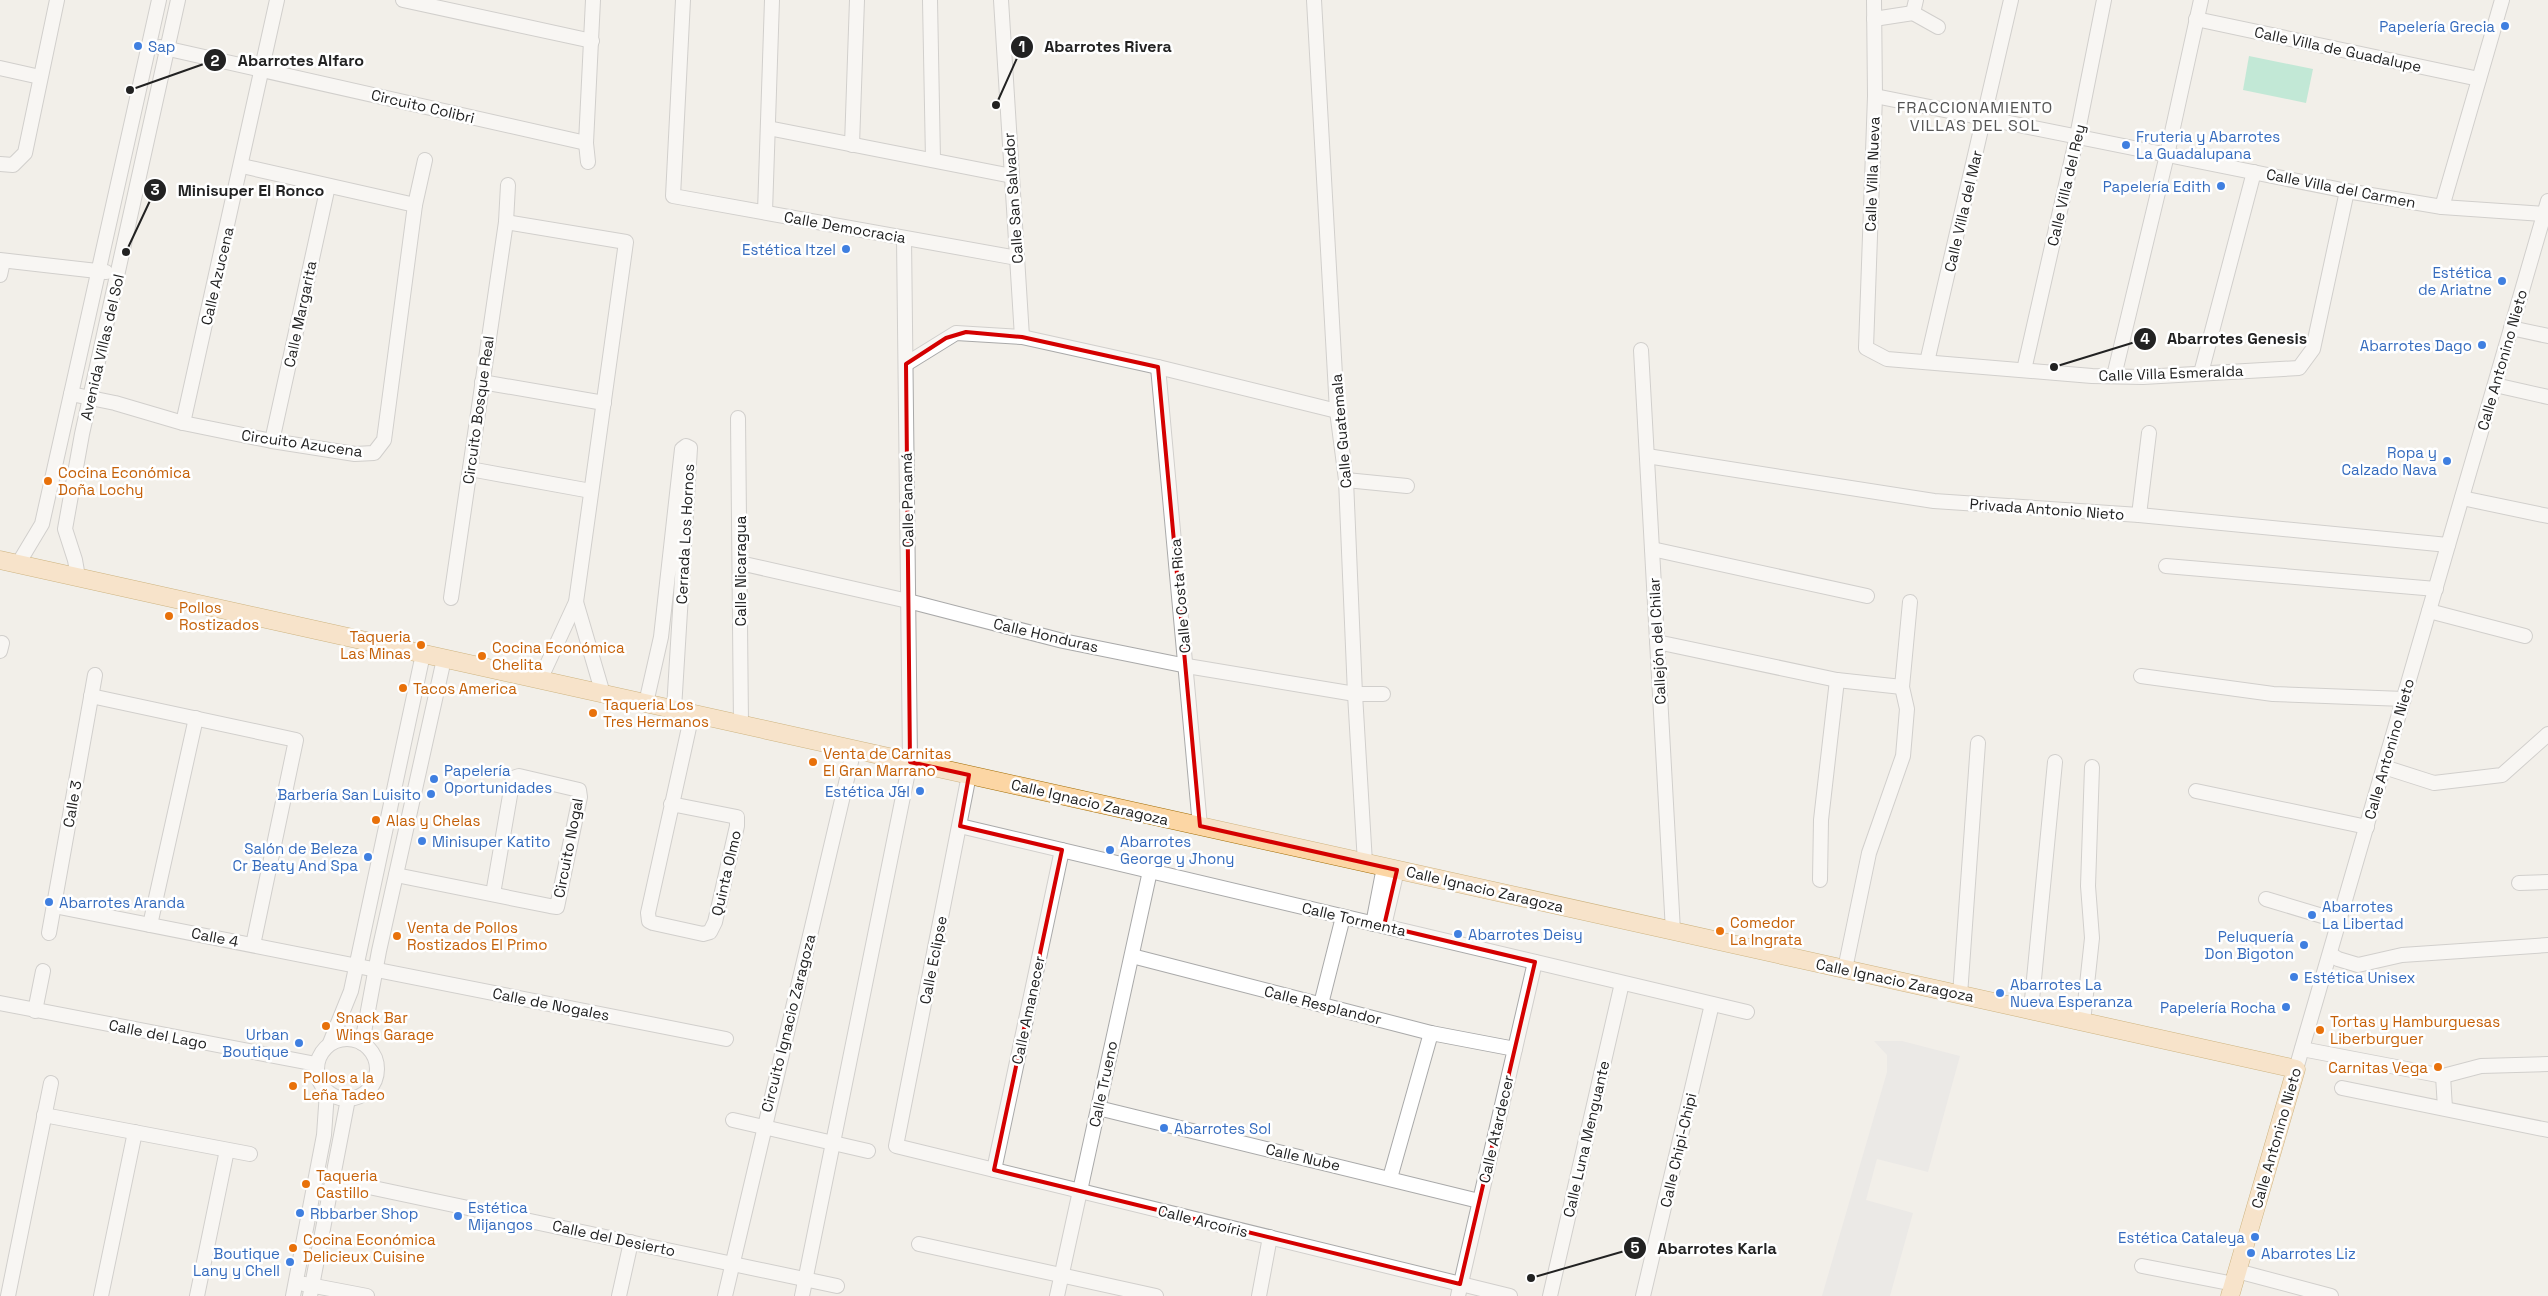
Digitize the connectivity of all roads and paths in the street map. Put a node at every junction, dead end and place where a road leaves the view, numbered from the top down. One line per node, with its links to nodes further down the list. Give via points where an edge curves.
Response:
1 (57, 0): 27 (street)
2 (158, 0): 23 (street, Avenida Villas del Sol)
3 (178, 0): 24 (street, Avenida Villas del Sol)
4 (277, 0): 26 (street)
5 (403, 0): 22 (street)
6 (593, 0): 22 (street)
7 (683, 0): 49 (street, Calle Democracia, via 673,196)
8 (772, 0): 31 (street)
9 (857, 0): 34 (street)
10 (930, 0): 37 (street)
11 (1001, 0): 42 (street, Calle San Salvador)
12 (1314, 0): 74 (street, Calle Guatemala)
13 (1874, 0): 19 (street, Calle Villa Nueva)
14 (2011, 0): 30 (street, Calle Villa del Mar)
15 (2104, 0): 32 (street, Calle Villa del Rey)
16 (2201, 0): 20 (street)
17 (2502, 0): 28 (street)
18 (1915, 6): 19 (street); 21 (street)
19 (1874, 19): 29 (street, Calle Villa Nueva)
20 (2196, 19): 28 (street, Calle Villa de Guadalupe); 35 (street)
21 (1938, 27)
22 (592, 42): 33 (street)
23 (149, 44): 24 (street, Circuito Colibri); 54 (street, Avenida Villas del Sol)
24 (167, 49): 26 (street, Circuito Colibri); 55 (street, Avenida Villas del Sol)
25 (0, 68): 27 (street)
26 (260, 68): 33 (street, Circuito Colibri); 40 (street, Calle Azucena)
27 (40, 78): 39 (street, via 25,153 13,165)
28 (2479, 79): 47 (street)
29 (1875, 96): 30 (street, Calle Villa del Carmen); 60 (street, Calle Villa Nueva)
30 (1985, 117): 32 (street, Calle Villa del Carmen); 62 (street, Calle Villa del Mar)
31 (768, 128): 34 (street); 49 (street)
32 (2077, 136): 35 (street, Calle Villa del Carmen); 65 (street, Calle Villa del Rey)
33 (586, 143): 38 (street)
34 (852, 145): 37 (street)
35 (2167, 155): 41 (street, Calle Villa del Carmen); 67 (street)
36 (425, 160): 46 (street, Circuito Azucena)
37 (933, 160): 42 (street)
38 (588, 162)
39 (0, 164)
40 (242, 166): 44 (street); 76 (street, Calle Azucena)
41 (2254, 172): 45 (street, Calle Villa del Carmen); 66 (street)
42 (1012, 176): 52 (street, Calle San Salvador)
43 (508, 185): 50 (street, Circuito Bosque Real)
44 (328, 186): 46 (street); 78 (street, Calle Margarita)
45 (2347, 191): 47 (street, Calle Villa del Carmen); 66 (street, Calle Villa Esmeralda, via 2313,349 2299,368)
46 (415, 205): 78 (street, Circuito Azucena, via 384,440 374,453 355,454)
47 (2442, 207): 48 (street, Calle Villa del Carmen)
48 (2546, 208): 57 (street, Calle Antonino Nieto)
49 (765, 212): 51 (street, Calle Democracia)
50 (506, 222): 68 (street, Circuito Bosque Real); 73 (street, via 626,242)
51 (904, 238): 52 (street, Calle Democracia); 63 (street, Calle Panamá)
52 (1017, 258): 59 (street, Calle San Salvador)
53 (2, 260): 54 (street); 56 (street)
54 (99, 271): 55 (street); 70 (street, Avenida Villas del Sol)
55 (118, 274): 72 (street, Avenida Villas del Sol)
56 (0, 275)
57 (2511, 328): 58 (street); 69 (street, Calle Antonino Nieto)
58 (2548, 336)
59 (1022, 337): 63 (street, via 956,333); 64 (street)
60 (1866, 348): 62 (street, Calle Villa Esmeralda, via 1887,359)
61 (1641, 350): 79 (street, Callejón del Chilar)
62 (1927, 362): 65 (street, Calle Villa Esmeralda)
63 (906, 364): 99 (street, Calle Panamá)
64 (1158, 367): 74 (street); 109 (street, Calle Costa Rica)
65 (2024, 370): 67 (street, Calle Villa Esmeralda)
66 (2201, 373): 67 (street, Calle Villa Esmeralda)
67 (2114, 376)
68 (482, 382): 73 (street); 80 (street, Circuito Bosque Real)
69 (2495, 385): 71 (street); 84 (street, Calle Antonino Nieto)
70 (71, 394): 72 (street, Circuito Azucena); 87 (street, Avenida Villas del Sol)
71 (2548, 397)
72 (90, 398): 76 (street, Circuito Azucena); 88 (street, Avenida Villas del Sol)
73 (604, 403): 83 (street)
74 (1337, 411): 81 (street, Calle Guatemala)
75 (738, 418): 92 (street, Calle Nicaragua)
76 (183, 424): 78 (street, Circuito Azucena)
77 (2149, 432): 85 (street)
78 (272, 441)
79 (1647, 456): 85 (street, Privada Antonio Nieto, via 1934,501); 90 (street, Callejón del Chilar)
80 (470, 469): 83 (street); 98 (street, Circuito Bosque Real)
81 (1346, 480): 82 (street); 116 (street, Calle Guatemala)
82 (1407, 486)
83 (591, 491): 100 (street)
84 (2462, 498): 86 (street); 89 (street, Calle Antonino Nieto)
85 (2139, 515): 89 (street, Privada Antonio Nieto)
86 (2548, 516)
87 (42, 524): 88 (street); 93 (street, Avenida Villas del Sol)
88 (65, 529): 95 (street, Avenida Villas del Sol)
89 (2448, 545): 96 (street, Calle Antonino Nieto)
90 (1652, 549): 97 (street); 106 (street, Callejón del Chilar)
91 (0, 560): 93 (main road, Calle Ignacio Zaragoza)
92 (740, 563): 99 (street, Calle Honduras); 124 (street, Calle Nicaragua)
93 (18, 564): 95 (main road, Calle Ignacio Zaragoza)
94 (2166, 566): 96 (street)
95 (78, 577): 107 (main road, Calle Ignacio Zaragoza)
96 (2436, 589): 102 (street, Calle Antonino Nieto)
97 (1867, 596)
98 (451, 598)
99 (908, 601): 109 (street, Calle Honduras, via 1063,640); 129 (street, Calle Panamá)
100 (576, 602): 112 (street); 115 (street)
101 (1910, 602): 114 (street)
102 (2429, 611): 103 (street); 119 (street, Calle Antonino Nieto)
103 (2525, 636)
104 (661, 637): 105 (street); 105 (street, Cerrada Los Hornos, via 682,448 686,446 690,448); 120 (street, Cerrada Los Hornos)
105 (678, 639): 121 (street, Cerrada Los Hornos)
106 (1657, 642): 113 (street); 156 (street, Callejón del Chilar)
107 (423, 654): 108 (main road, Calle Ignacio Zaragoza); 128 (street)
108 (444, 659): 112 (main road, Calle Ignacio Zaragoza); 131 (street)
109 (1187, 666): 116 (street, Calle Honduras); 139 (street, Calle Costa Rica)
110 (95, 675): 118 (street, Calle 3)
111 (2141, 676): 119 (street, via 2274,694)
112 (540, 680): 115 (main road, Calle Ignacio Zaragoza)
113 (1837, 680): 114 (street); 146 (street, via 1821,820)
114 (1902, 687): 165 (street, via 1907,709 1902,756 1869,853)
115 (603, 694): 120 (main road, Calle Ignacio Zaragoza)
116 (1355, 694): 117 (street, Calle Honduras); 142 (street, Calle Guatemala)
117 (1383, 694)
118 (91, 696): 123 (street); 151 (street, Calle 3)
119 (2404, 699): 133 (street, Calle Antonino Nieto)
120 (646, 703): 121 (main road, Calle Ignacio Zaragoza)
121 (674, 710): 122 (main road, Calle Ignacio Zaragoza)
122 (692, 714): 124 (main road, Calle Ignacio Zaragoza); 136 (street, Quinta Olmo)
123 (196, 718): 154 (street); 159 (street, via 296,740)
124 (741, 724): 127 (main road, Calle Ignacio Zaragoza)
125 (2548, 734): 133 (street, via 2502,775 2434,783)
126 (1978, 743): 168 (street)
127 (854, 750): 129 (main road, Calle Ignacio Zaragoza); 194 (street, Circuito Ignacio Zaragoza)
128 (400, 757): 131 (street); 163 (street)
129 (910, 762): 134 (main road, Calle Ignacio Zaragoza); 197 (street)
130 (2055, 762): 172 (street)
131 (422, 763): 145 (street)
132 (2092, 767): 175 (street, via 2088,886 2092,938)
133 (2384, 767): 140 (street, Calle Antonino Nieto)
134 (968, 775): 138 (street, Calle Eclipse); 139 (main road, Calle Ignacio Zaragoza)
135 (2196, 791): 140 (street)
136 (671, 804): 136 (street, Quinta Olmo, via 648,912 649,921 703,934 710,932 715,922 737,817)
137 (2285, 817): 140 (street)
138 (960, 826): 141 (street, Calle Tormenta); 198 (street, Calle Eclipse)
139 (1200, 826): 142 (main road, Calle Ignacio Zaragoza)
140 (2366, 830): 153 (street, Calle Antonino Nieto)
141 (1062, 850): 144 (street, Calle Tormenta); 202 (street, Calle Amanecer)
142 (1365, 863): 143 (main road, Calle Ignacio Zaragoza)
143 (1391, 868): 155 (street); 156 (main road, Calle Ignacio Zaragoza)
144 (1150, 871): 152 (street, Calle Tormenta); 161 (street, Calle Trueno)
145 (396, 875): 149 (street, Circuito Nogal); 164 (street)
146 (1820, 880)
147 (2548, 882): 148 (street)
148 (2519, 883)
149 (493, 894): 149 (street, Circuito Nogal, via 557,907 579,790 519,776 513,778)
150 (2266, 899): 153 (street)
151 (54, 906): 154 (street, Calle 4); 157 (street, Calle 3)
152 (1344, 917): 155 (street, Calle Tormenta); 170 (street)
153 (2339, 921): 160 (street, Calle Antonino Nieto)
154 (150, 925): 159 (street, Calle 4)
155 (1378, 925): 162 (street, Calle Tormenta)
156 (1673, 931): 165 (main road, Calle Ignacio Zaragoza)
157 (49, 933)
158 (2548, 944): 160 (street, via 2402,955 2358,965)
159 (253, 945): 163 (street, Calle 4)
160 (2330, 954): 181 (street, Calle Antonino Nieto)
161 (1132, 956): 170 (street, Calle Resplandor); 190 (street, Calle Trueno)
162 (1535, 962): 167 (street, Calle Tormenta); 180 (street, Calle Atardecer)
163 (356, 966): 164 (street, Calle 4); 179 (street, via 351,991)
164 (376, 969): 177 (street, Calle de Nogales); 178 (street)
165 (1844, 969): 168 (main road, Calle Ignacio Zaragoza)
166 (43, 971): 173 (street)
167 (1622, 983): 171 (street, Calle Tormenta); 231 (street, Calle Luna Menguante)
168 (1960, 995): 172 (main road, Calle Ignacio Zaragoza)
169 (0, 1003): 173 (street, Calle del Lago)
170 (1321, 1004): 176 (street, Calle Resplandor)
171 (1712, 1004): 174 (street, Calle Tormenta); 232 (street, Calle Chipi-Chipi)
172 (2031, 1010): 175 (main road, Calle Ignacio Zaragoza)
173 (35, 1011): 182 (street, Calle del Lago)
174 (1747, 1012)
175 (2083, 1022): 184 (main road, Calle Ignacio Zaragoza)
176 (1431, 1033): 180 (street, Calle Resplandor); 203 (street)
177 (726, 1038)
178 (362, 1042): 179 (street, via 340,1039); 189 (street, via 371,1050 377,1071 368,1091)
179 (330, 1043): 182 (street)
180 (1515, 1049): 206 (street, Calle Atardecer)
181 (2302, 1049): 184 (street, Calle Antonino Nieto); 185 (street)
182 (316, 1064): 188 (street, via 320,1083)
183 (2548, 1064): 185 (street, via 2480,1066)
184 (2296, 1069): 215 (main road, Calle Antonino Nieto)
185 (2443, 1076): 191 (street)
186 (50, 1083): 192 (street)
187 (2342, 1088): 191 (street)
188 (327, 1092): 189 (street, via 336,1098); 214 (street, via 324,1135)
189 (348, 1099): 204 (street)
190 (1098, 1108): 203 (street, Calle Nube); 205 (street, Calle Trueno)
191 (2445, 1108): 195 (street)
192 (44, 1115): 196 (street); 219 (street)
193 (733, 1120): 194 (street)
194 (763, 1127): 197 (street); 210 (street, Circuito Ignacio Zaragoza)
195 (2548, 1130)
196 (135, 1132): 199 (street); 220 (street)
197 (833, 1143): 200 (street); 213 (street)
198 (896, 1146): 202 (street, Calle Arcoíris)
199 (227, 1150): 201 (street); 221 (street)
200 (868, 1151)
201 (250, 1154)
202 (994, 1170): 205 (street, Calle Arcoíris)
203 (1390, 1178): 206 (street, Calle Nube)
204 (331, 1179): 208 (street, Calle del Desierto); 218 (street)
205 (1080, 1191): 207 (street, Calle Arcoíris); 212 (street, Calle Trueno)
206 (1480, 1201): 217 (street, Calle Atardecer)
207 (1270, 1237): 217 (street, Calle Arcoíris); 229 (street)
208 (631, 1242): 210 (street, Calle del Desierto); 224 (street)
209 (918, 1244): 212 (street)
210 (732, 1264): 213 (street, Calle del Desierto); 225 (street, Circuito Ignacio Zaragoza)
211 (2142, 1266): 215 (street)
212 (1062, 1274): 227 (street, Calle Trueno); 228 (street)
213 (806, 1279): 216 (street, Calle del Desierto); 226 (street)
214 (296, 1282): 218 (street); 222 (street)
215 (2233, 1284): 233 (street)
216 (837, 1286)
217 (1459, 1290): 230 (street, Calle Arcoíris)
218 (312, 1291): 223 (street)
219 (8, 1296)
220 (101, 1296)
221 (197, 1296)
222 (293, 1296)
223 (367, 1296)
224 (619, 1296)
225 (725, 1296)
226 (802, 1296)
227 (1057, 1296)
228 (1156, 1296)
229 (1259, 1296)
230 (1510, 1296)
231 (1550, 1296)
232 (1643, 1296)
233 (2332, 1296)

